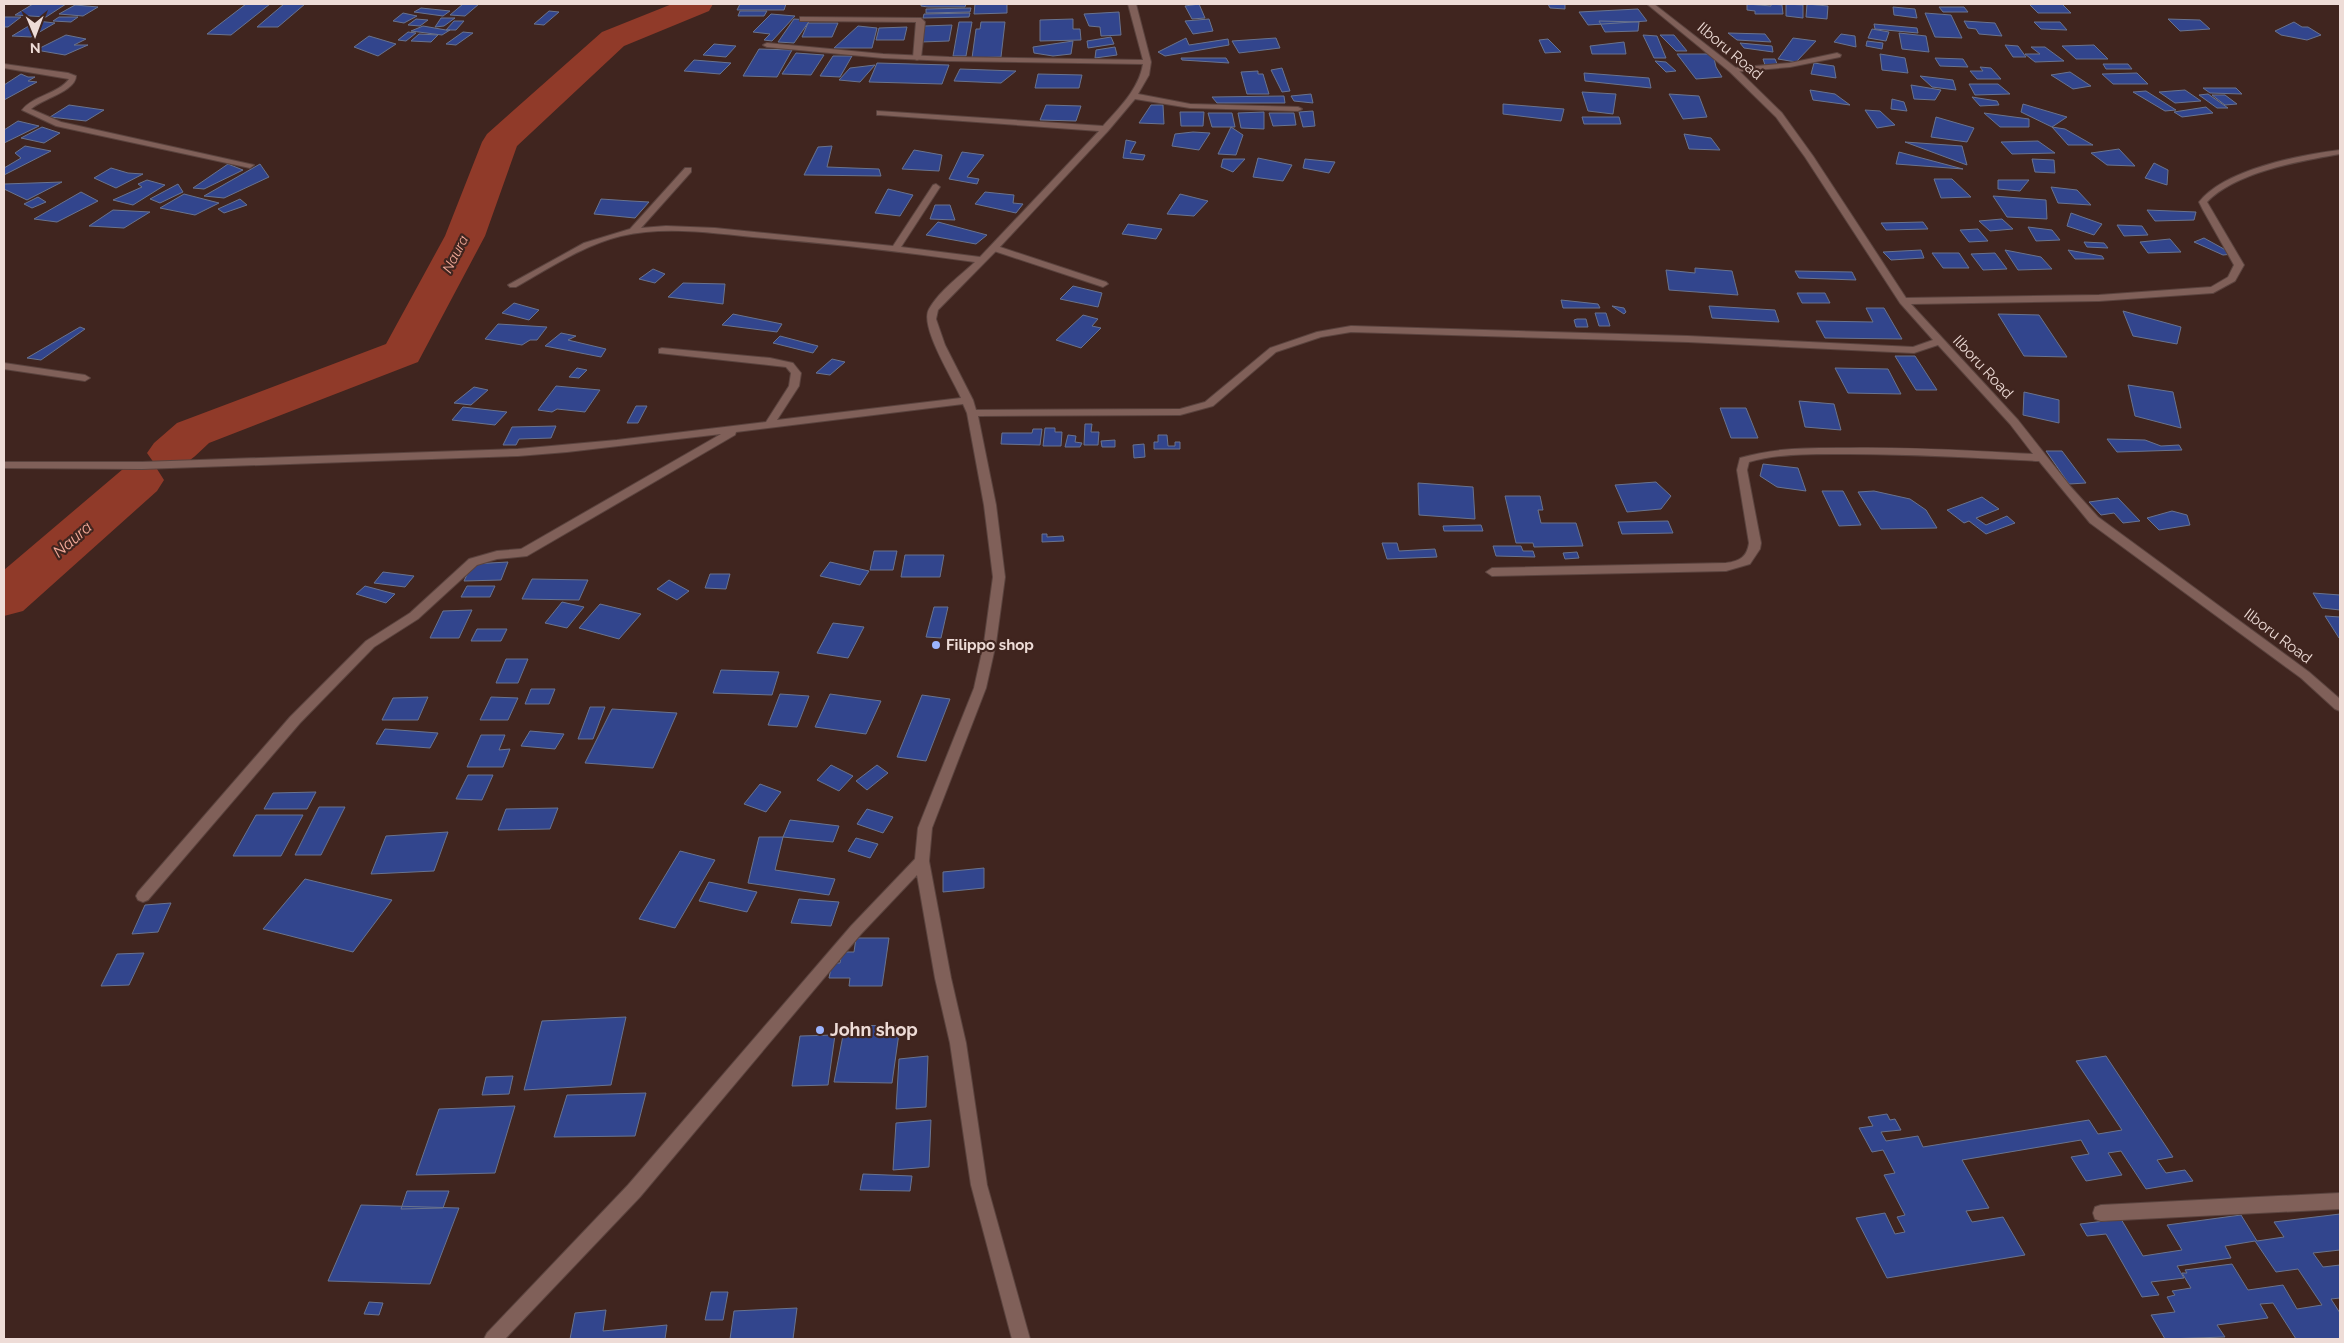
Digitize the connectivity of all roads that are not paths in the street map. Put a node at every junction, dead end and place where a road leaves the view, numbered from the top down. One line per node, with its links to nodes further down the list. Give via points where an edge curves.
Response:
1 (1132, 4): 7 (street)
2 (1650, 4): 9 (street, Ilboru Road)
3 (803, 19): 6 (street, via 918,20 921,22)
4 (767, 44): 6 (street)
5 (1837, 55): 9 (street, via 1799,64)
6 (917, 58): 7 (street)
7 (1147, 62): 10 (street, via 1145,75)
8 (4, 66): 15 (street, via 73,78 69,84 36,101 26,110 50,120)
9 (1733, 70): 24 (street, Ilboru Road, via 1789,129)
10 (1132, 96): 11 (street, via 1190,106); 13 (street)
11 (1298, 108)
12 (880, 113): 13 (street)
13 (1105, 129): 20 (street)
14 (2340, 152): 24 (street, via 2269,168 2207,196 2203,202 2212,222 2239,265 2232,280 2213,290 2099,298)
15 (250, 164)
16 (688, 170): 18 (street)
17 (936, 187): 19 (street)
18 (633, 231): 19 (street, via 703,230); 23 (street, via 592,243)
19 (896, 248): 21 (street)
20 (994, 248): 21 (street); 22 (street)
21 (982, 260): 29 (street, via 944,297 933,310 931,319 940,346)
22 (1103, 284)
23 (514, 285)
24 (1903, 302): 25 (street, Ilboru Road)
25 (1938, 341): 30 (street, via 1914,350 1688,339 1351,329 1310,337 1273,350 1209,404 1180,412); 33 (street, Ilboru Road, via 2014,422)
26 (662, 351): 31 (street, via 788,365 796,374 794,386)
27 (4, 366): 28 (street)
28 (85, 378)
29 (968, 400): 30 (street); 31 (street)
30 (972, 413): 37 (street, via 990,505 998,577 990,642 980,688 925,828)
31 (770, 425): 32 (street)
32 (735, 430): 34 (street, via 565,449 478,454 376,455 140,466); 38 (street, via 523,553 497,555 473,562 414,616 370,644 295,720)
33 (2040, 458): 35 (street, via 1897,450 1760,455 1744,460 1742,470 1755,543 1750,560 1740,565); 36 (street, Ilboru Road, via 2094,520 2305,675)
34 (4, 465)
35 (1492, 572)
36 (2340, 706)
37 (922, 861): 41 (street, via 856,930 634,1191); 42 (street, via 958,1043 979,1185)
38 (143, 896)
39 (2340, 1201): 40 (street)
40 (2101, 1213)
41 (493, 1339)
42 (1021, 1339)

